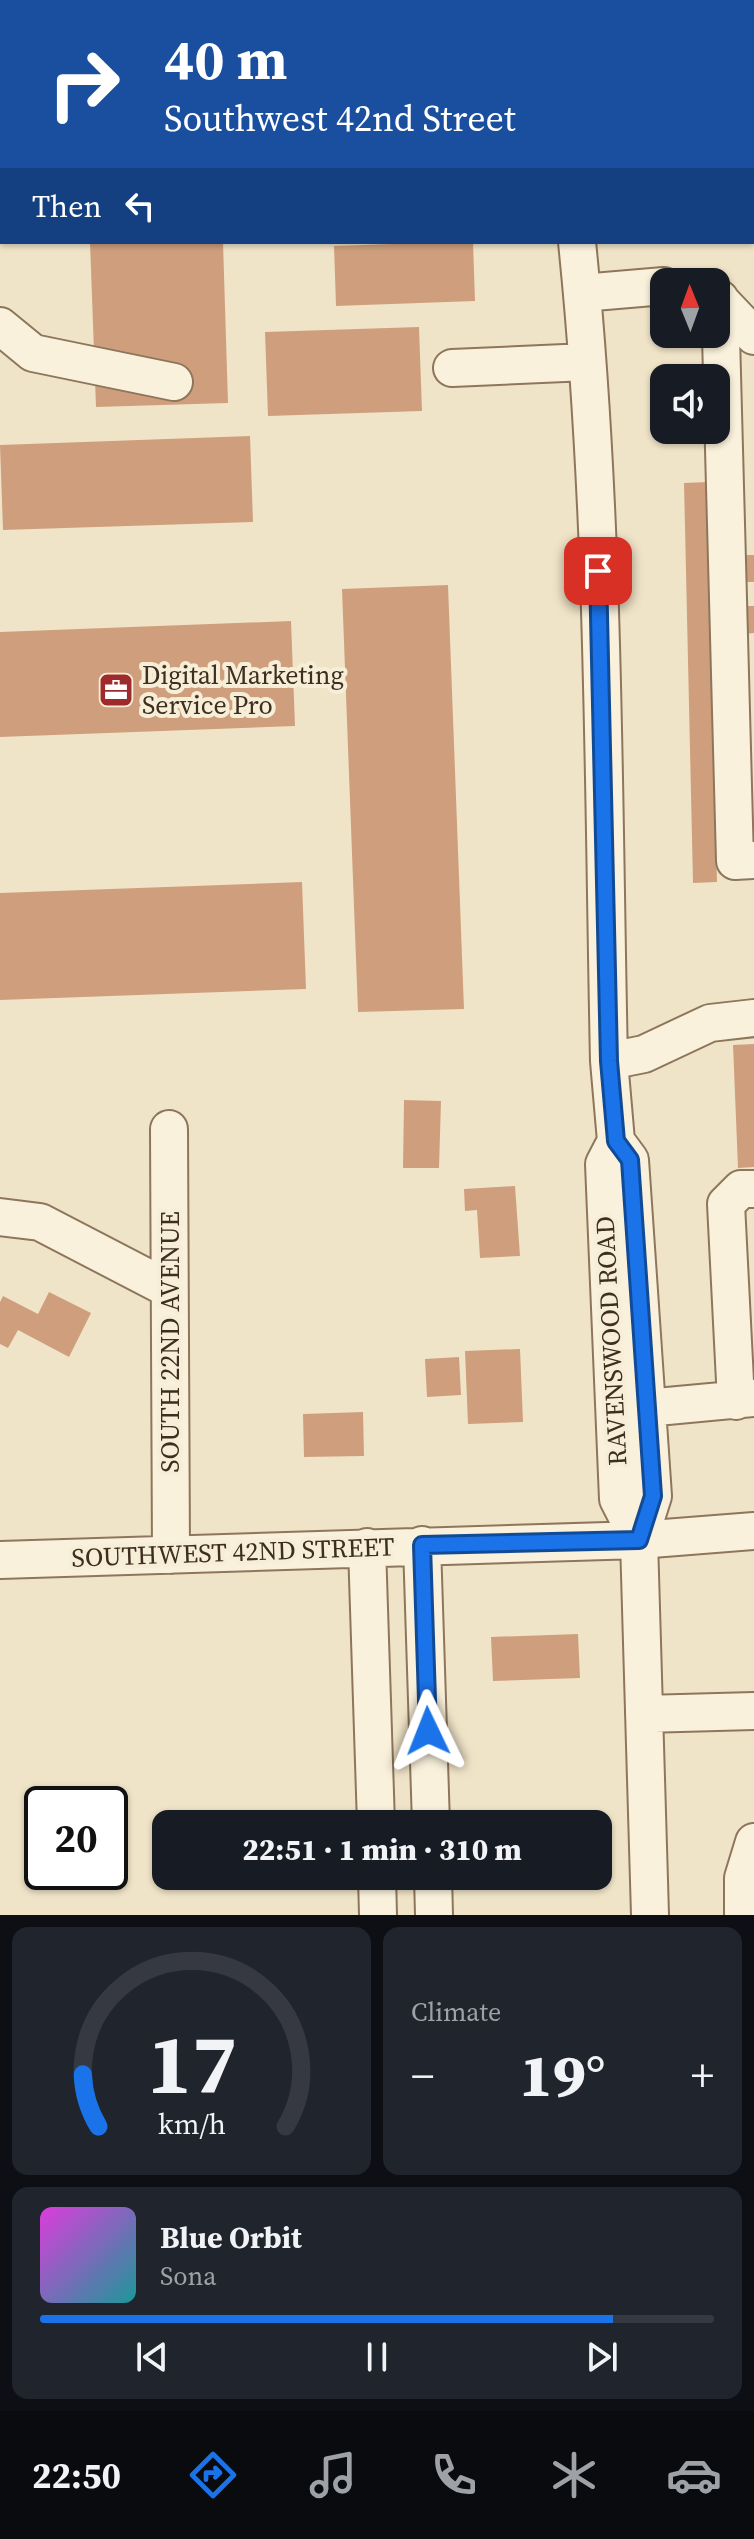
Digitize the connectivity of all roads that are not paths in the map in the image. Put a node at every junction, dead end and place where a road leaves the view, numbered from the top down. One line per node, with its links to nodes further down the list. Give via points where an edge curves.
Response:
1 (577, 244): 3 (street, RAVENSWOOD ROAD)
2 (650, 287): 3 (street)
3 (582, 293): 8 (street, RAVENSWOOD ROAD)
4 (730, 310): 6 (street)
5 (0, 326): 10 (street, via 33,353)
6 (754, 336)
7 (720, 348): 11 (street, via 735,861)
8 (587, 362): 9 (street); 13 (street, RAVENSWOOD ROAD, via 598,541)
9 (452, 368)
10 (174, 382)
11 (754, 860)
12 (754, 1018): 13 (street, via 710,1023 644,1054)
13 (609, 1061): 15 (street, RAVENSWOOD ROAD)
14 (169, 1129): 18 (street, SOUTH 22ND AVENUE)
15 (616, 1141): 20 (street, RAVENSWOOD ROAD, via 630,1160); 22 (street, RAVENSWOOD ROAD, via 604,1164 604,1186 618,1499)
16 (754, 1189): 19 (street, via 741,1189 726,1204)
17 (0, 1217): 18 (street, via 40,1222)
18 (169, 1289): 25 (street, SOUTH 22ND AVENUE)
19 (745, 1399): 20 (street)
20 (646, 1408): 22 (street, RAVENSWOOD ROAD, via 653,1496)
21 (754, 1531): 22 (street, SOUTHWEST 42ND STREET)
22 (639, 1540): 23 (street, SOUTHWEST 42ND STREET); 28 (street, RAVENSWOOD ROAD)
23 (422, 1545): 24 (street, SOUTHWEST 42ND STREET); 30 (street)
24 (367, 1547): 25 (street, SOUTHWEST 42ND STREET); 29 (street)
25 (171, 1555): 26 (street, SOUTHWEST 42ND STREET)
26 (0, 1560)
27 (754, 1711): 28 (street)
28 (644, 1714): 36 (street, RAVENSWOOD ROAD)
29 (376, 1810)
30 (431, 1810)
31 (754, 1842): 37 (street, via 743,1878)
32 (377, 1890): 34 (street)
33 (433, 1890): 35 (street)
34 (378, 1915)
35 (434, 1915)
36 (650, 1915)
37 (743, 1915)

